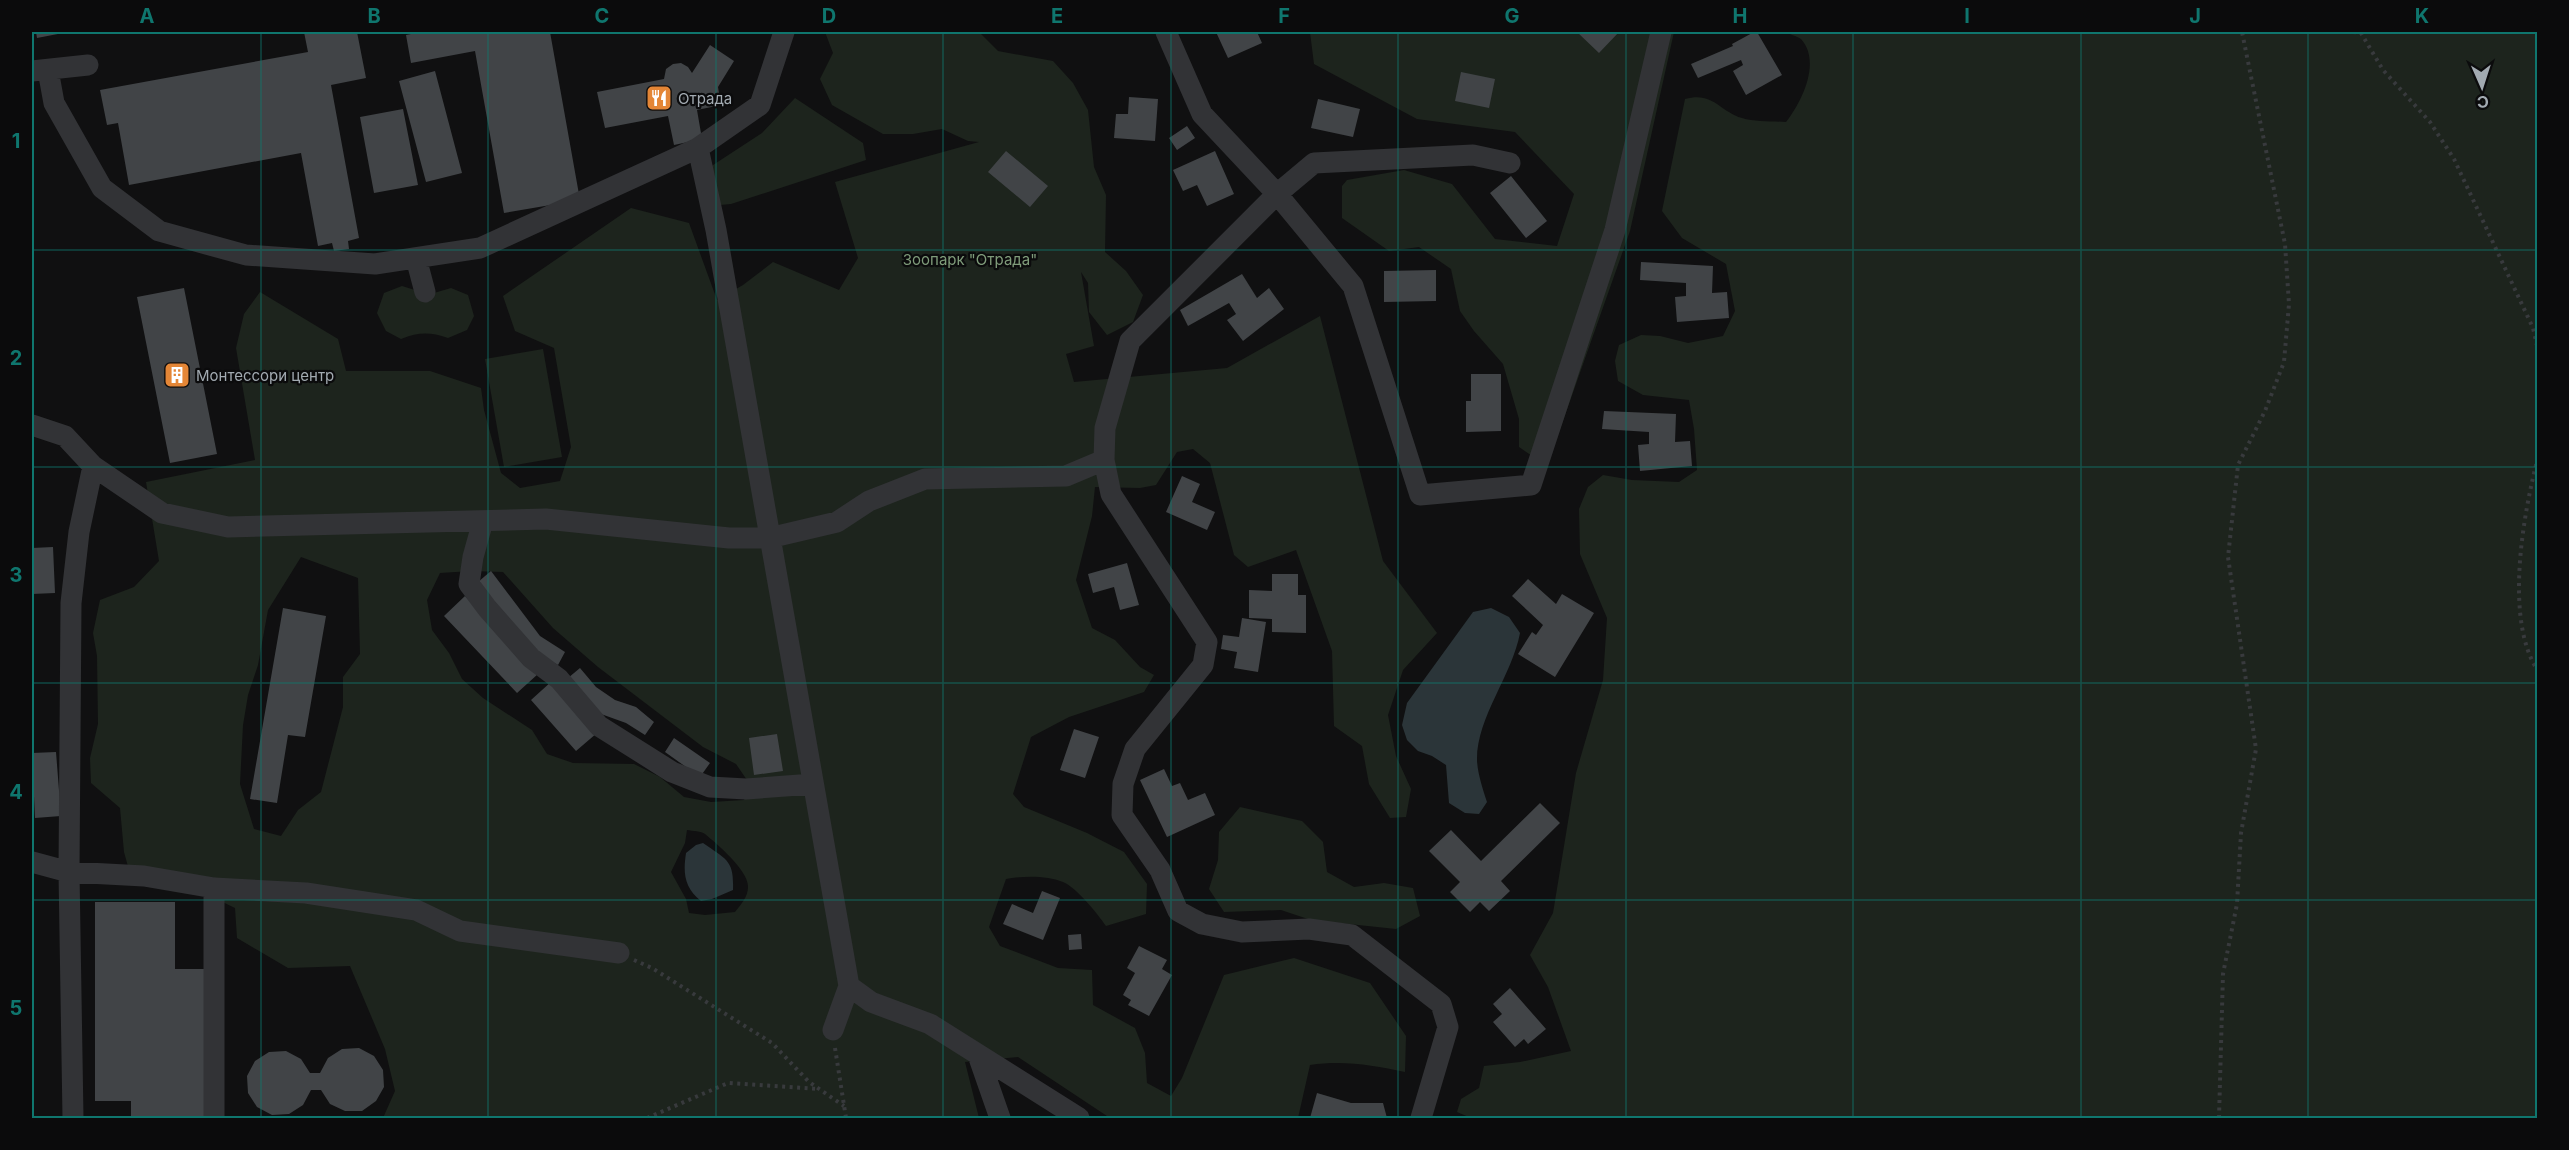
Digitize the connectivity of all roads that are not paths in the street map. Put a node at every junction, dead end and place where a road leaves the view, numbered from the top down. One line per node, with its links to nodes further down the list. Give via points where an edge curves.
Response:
1 (784, 32): 6 (lane, via 760,105)
2 (1167, 32): 8 (lane, via 1202,114)
3 (1661, 32): 8 (lane, via 1615,230 1531,485 1420,495 1353,286)
4 (88, 65): 5 (lane)
5 (40, 70): 9 (lane, via 102,188 159,231 246,255 375,264)
6 (698, 148): 9 (lane, via 480,248); 15 (lane, via 716,230)
7 (1510, 163): 8 (lane, via 1473,155 1314,163)
8 (1277, 194): 12 (lane, via 1130,341 1105,428)
9 (416, 258): 10 (lane)
10 (425, 292)
11 (32, 425): 13 (lane, via 65,436)
12 (1104, 460): 15 (lane, via 1066,476 925,479 869,501 837,522); 28 (lane, via 1111,494 1207,642 1203,665 1134,749 1123,784 1122,815 1160,870 1178,911 1202,924 1242,932 1309,929 1352,935 1441,1004 1448,1027)
13 (93, 466): 14 (lane, via 162,513 228,527); 18 (lane, via 79,532 71,603)
14 (483, 521): 15 (lane, via 546,519 729,538); 16 (lane, via 469,584 531,658 559,679 599,726 672,772 710,788)
15 (769, 538): 16 (lane)
16 (813, 784): 21 (lane)
17 (32, 862): 18 (lane)
18 (69, 872): 19 (lane, via 144,876); 24 (lane)
19 (213, 888): 20 (lane, via 306,893 416,910 459,931); 25 (lane)
20 (619, 953)
21 (849, 986): 22 (lane); 23 (lane, via 871,1002 930,1024)
22 (833, 1030)
23 (978, 1054): 26 (lane); 27 (lane)
24 (73, 1119)
25 (214, 1119)
26 (1000, 1119)
27 (1079, 1119)
28 (1420, 1119)

